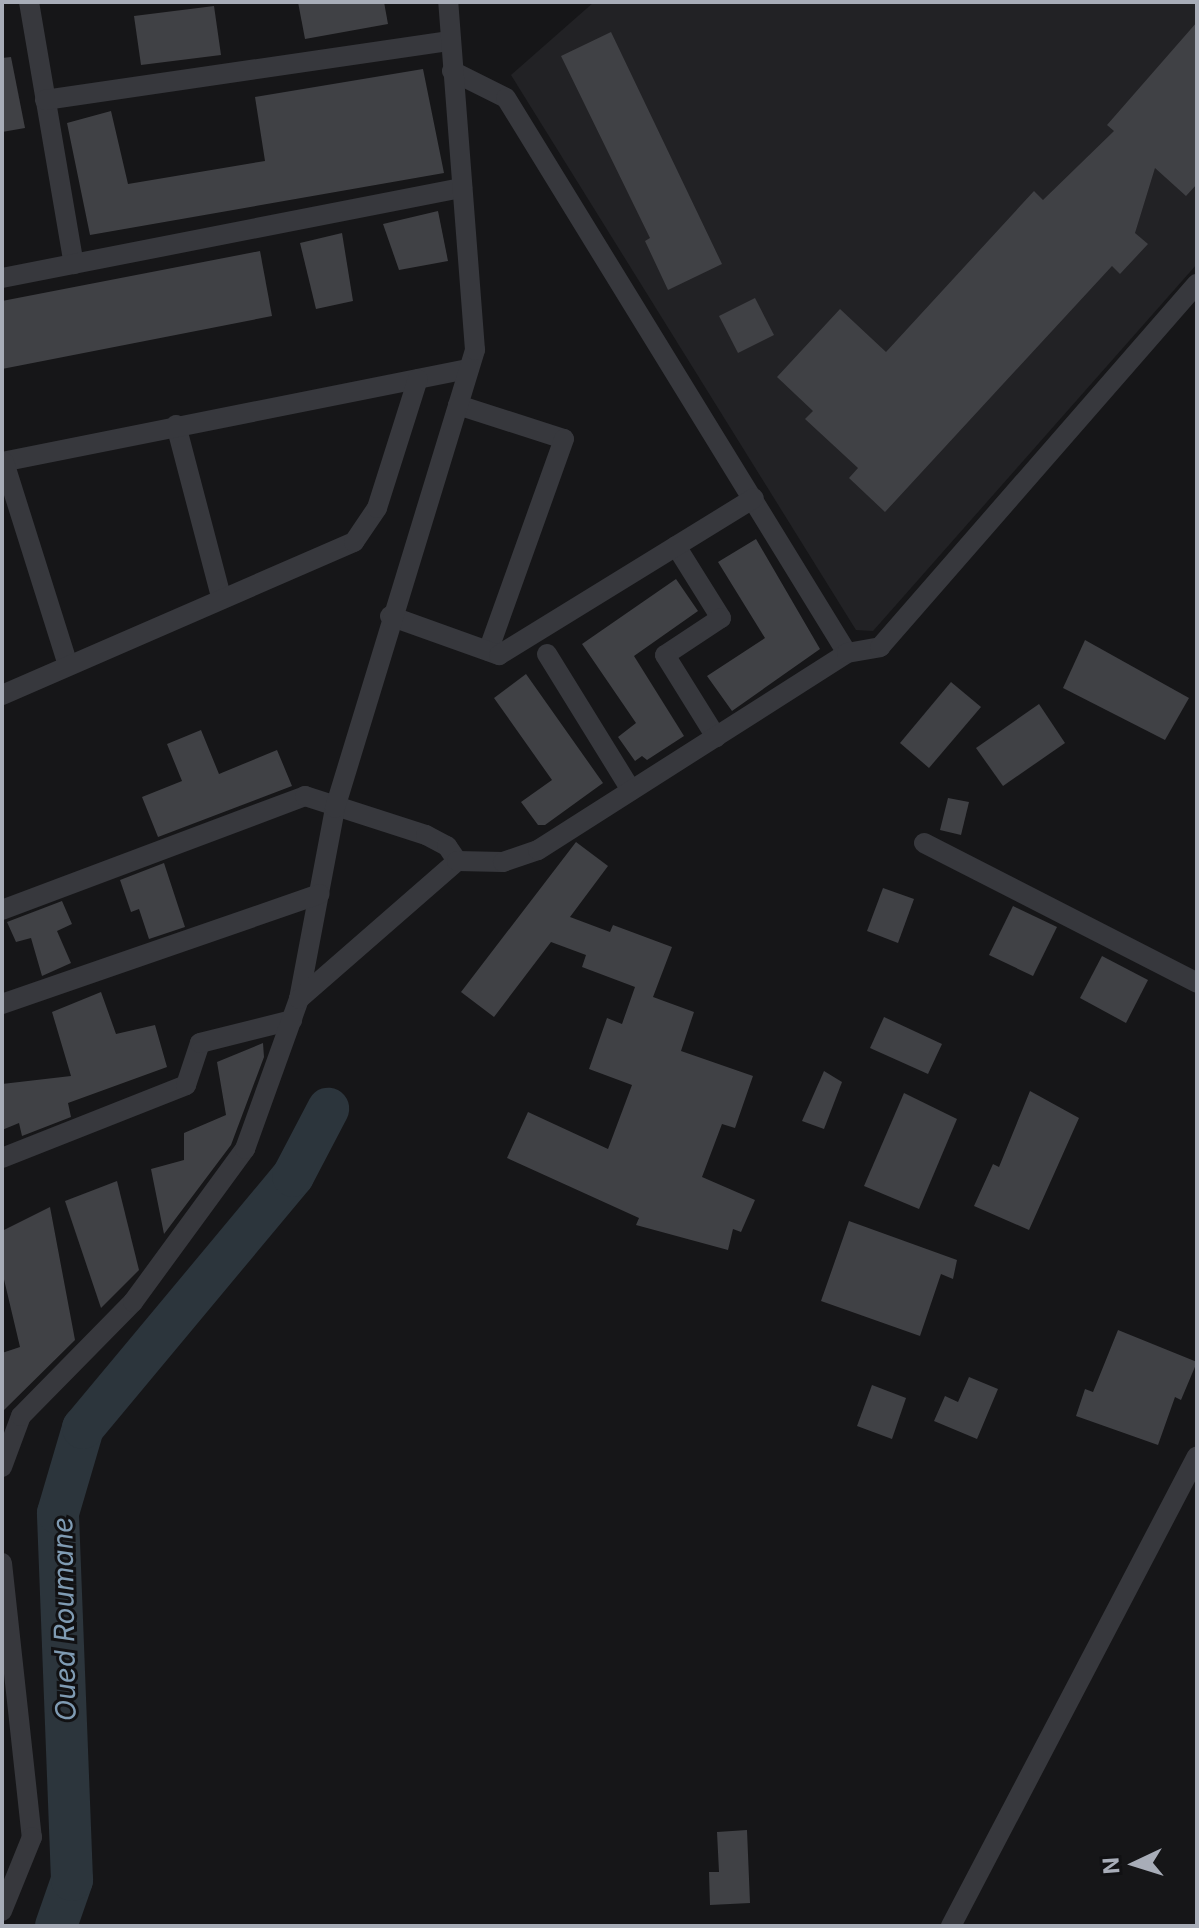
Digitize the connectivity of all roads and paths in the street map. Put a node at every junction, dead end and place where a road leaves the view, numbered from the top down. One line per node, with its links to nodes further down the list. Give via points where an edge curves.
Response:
1 (29, 2): 5 (street)
2 (448, 2): 3 (street)
3 (450, 41): 4 (street); 5 (street)
4 (452, 71): 6 (street); 15 (street, via 506,98)
5 (45, 100): 7 (street)
6 (462, 188): 7 (street); 10 (street, via 475,350)
7 (74, 264): 8 (street)
8 (2, 278)
9 (1197, 284): 20 (street, via 880,647)
10 (469, 369): 11 (street); 12 (street)
11 (418, 379): 13 (street); 17 (street, via 369,527 340,550)
12 (458, 405): 18 (street); 19 (street, via 564,439)
13 (176, 425): 14 (street); 17 (street)
14 (3, 462): 22 (street)
15 (754, 498): 16 (street); 20 (street)
16 (676, 546): 19 (street, via 499,655); 24 (street, via 721,618 665,655)
17 (221, 596): 22 (street)
18 (390, 616): 19 (street); 26 (street)
19 (488, 651)
20 (847, 653): 24 (street)
21 (547, 654): 25 (street)
22 (68, 665): 23 (street)
23 (2, 695)
24 (716, 737): 25 (street)
25 (631, 790): 28 (street, via 538,850 503,862)
26 (335, 808): 28 (street, via 426,835 447,846); 29 (street); 30 (street, via 305,796)
27 (924, 843): 31 (street)
28 (457, 861): 32 (street)
29 (319, 894): 32 (street); 33 (street)
30 (2, 910)
31 (1197, 983)
32 (299, 999): 34 (street)
33 (2, 1004)
34 (292, 1020): 35 (street, via 200,1043 186,1085); 37 (street, via 245,1149 133,1302 21,1416)
35 (2, 1158)
36 (1197, 1456): 40 (street)
37 (2, 1467)
38 (2, 1563): 39 (street, via 32,1837)
39 (2, 1911)
40 (951, 1926)

